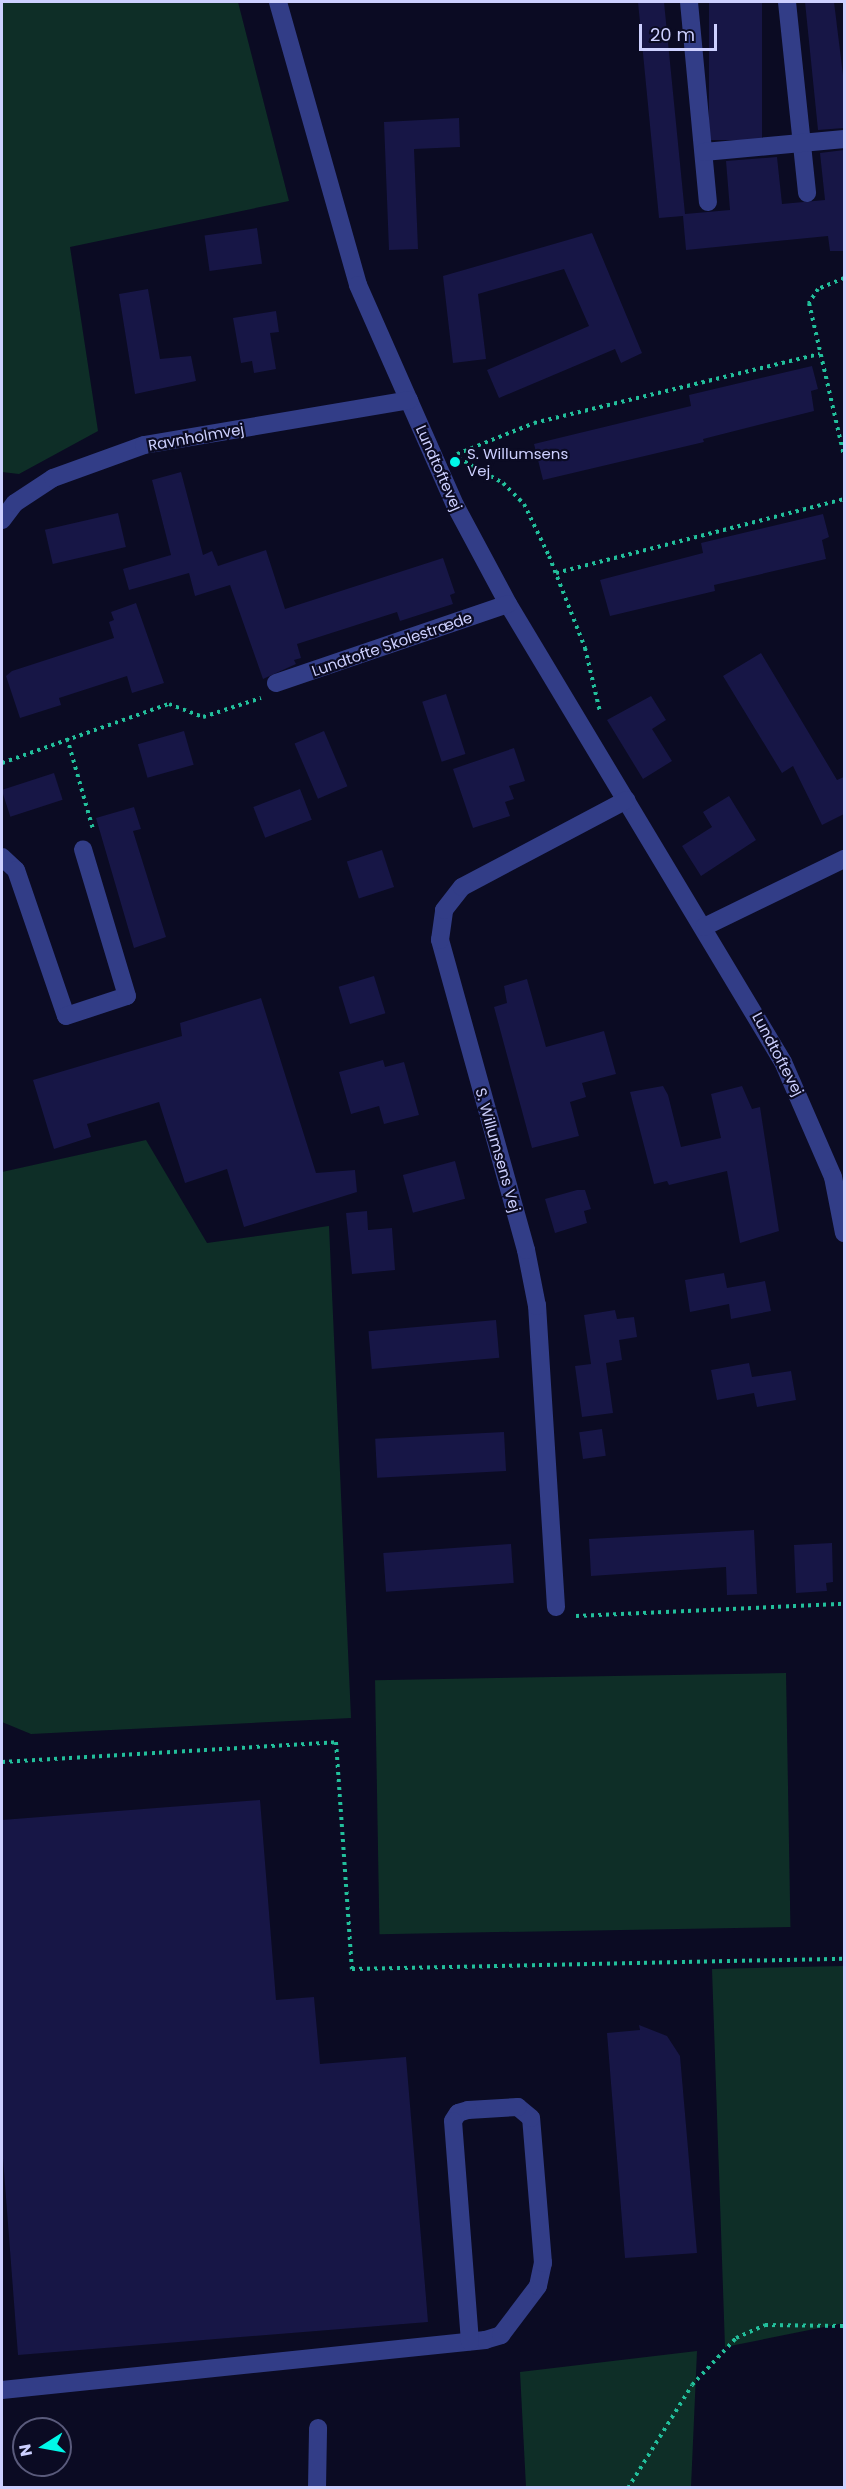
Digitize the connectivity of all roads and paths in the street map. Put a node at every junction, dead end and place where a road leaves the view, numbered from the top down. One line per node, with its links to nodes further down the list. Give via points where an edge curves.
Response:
1 (278, 2): 11 (street, Lundtoftevej, via 358,285)
2 (689, 2): 6 (street)
3 (787, 2): 5 (street)
4 (844, 139): 5 (street)
5 (801, 143): 6 (street); 7 (street)
6 (704, 152): 8 (street)
7 (807, 193)
8 (708, 202)
9 (844, 279): 10 (path, via 810,296 808,303)
10 (820, 354): 12 (path); 16 (path, via 534,423 452,456 504,483 524,504)
11 (409, 400): 13 (street, Ravnholmvej, via 144,445); 17 (street, Lundtoftevej, via 455,505)
12 (844, 456)
13 (8, 498): 15 (street, Ravnholmvej)
14 (844, 499): 16 (path)
15 (2, 520)
16 (556, 573): 19 (path, via 594,677)
17 (508, 604): 18 (street, Lundtofte Skolestræde); 21 (street, Lundtoftevej)
18 (276, 683): 20 (path, via 268,686 263,697 203,717 169,704)
19 (600, 718)
20 (2, 763)
21 (626, 800): 25 (street, Lundtoftevej); 29 (street, S. Willumsens Vej, via 462,887 444,910 440,940 526,1250 537,1306)
22 (83, 849): 23 (street, via 127,996 66,1016 16,870)
23 (2, 858)
24 (844, 859): 25 (street)
25 (704, 927): 26 (street, Lundtoftevej, via 783,1062)
26 (838, 1176): 27 (street, Lundtoftevej)
27 (844, 1233)
28 (844, 1604): 29 (path, via 564,1616)
29 (556, 1607)
30 (2, 1762): 31 (path, via 336,1742 352,1969)
31 (844, 1959)
32 (844, 2326): 37 (path, via 765,2325 735,2338 692,2385)
33 (471, 2341): 33 (street, via 501,2335 538,2286 543,2264 531,2118 518,2107 468,2110 458,2113 453,2121); 34 (street)
34 (2, 2390)
35 (318, 2428): 36 (street)
36 (316, 2487)
37 (628, 2487)

